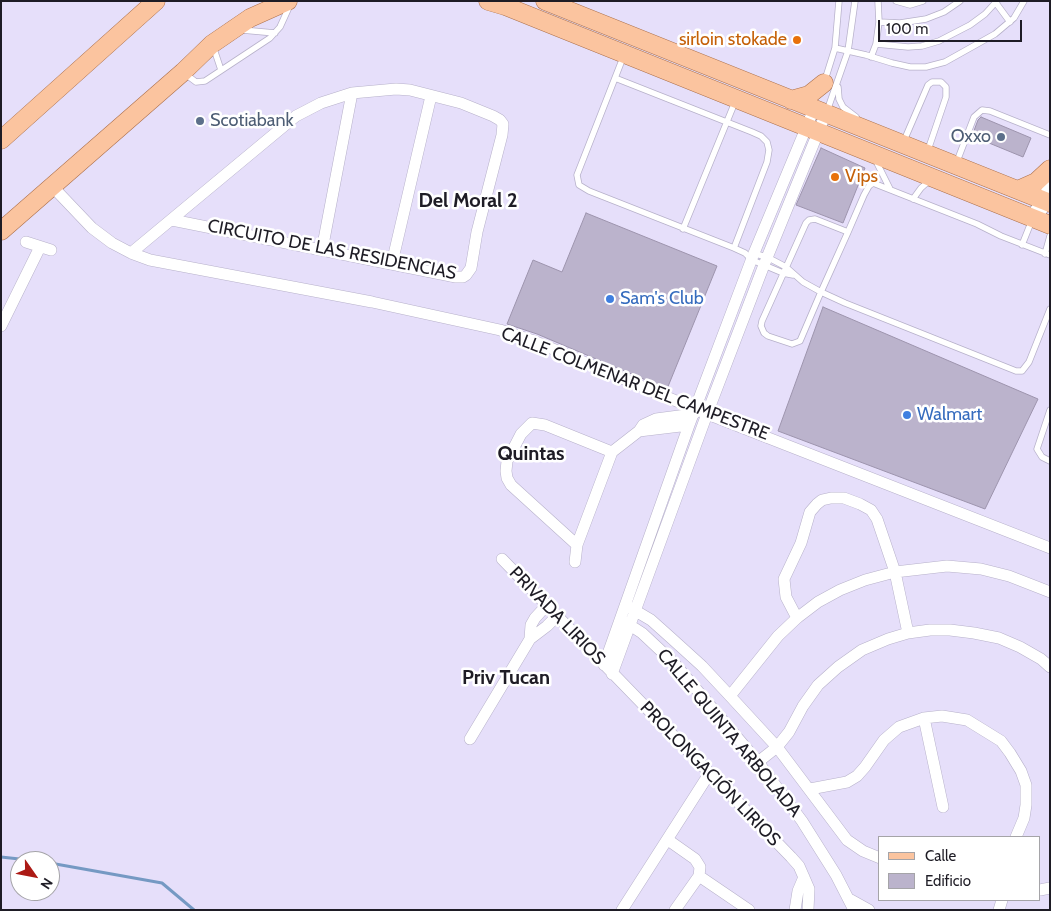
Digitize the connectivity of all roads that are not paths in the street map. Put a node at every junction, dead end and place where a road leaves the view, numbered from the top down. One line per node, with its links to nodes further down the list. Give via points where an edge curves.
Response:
1 (156, 1): 39 (main road)
2 (288, 1): 18 (main road)
3 (292, 1): 19 (lane)
4 (488, 1): 24 (main road)
5 (545, 1): 15 (main road)
6 (567, 1): 15 (main road)
7 (839, 1): 22 (lane)
8 (855, 1): 23 (lane)
9 (878, 1): 16 (lane)
10 (896, 1): 11 (lane, via 910,5)
11 (923, 1)
12 (960, 1): 16 (lane, via 926,19)
13 (1024, 1): 17 (lane)
14 (997, 2): 17 (lane); 21 (lane, via 970,26 939,42 908,47)
15 (595, 21): 33 (main road)
16 (879, 22): 21 (lane)
17 (1010, 22): 25 (lane, via 945,62 926,67 910,67)
18 (233, 29): 19 (lane); 20 (main road)
19 (275, 33): 26 (lane)
20 (212, 44): 26 (lane); 27 (main road)
21 (876, 44): 25 (lane)
22 (834, 48): 23 (lane); 29 (lane)
23 (848, 51): 25 (lane); 29 (lane)
24 (624, 55): 28 (lane); 32 (main road)
25 (871, 57)
26 (221, 70): 27 (lane, via 200,82 191,80)
27 (183, 72): 46 (main road)
28 (615, 78): 35 (lane); 54 (lane, via 577,175 579,184)
29 (828, 85): 33 (main road); 34 (lane); 37 (lane, via 838,93 843,107)
30 (352, 93): 31 (street, CIRCUITO DE LAS RESIDENCIAS, via 403,90); 52 (street, CIRCUITO DE LAS RESIDENCIAS, via 321,103 296,116); 61 (street)
31 (431, 96): 66 (street); 66 (street, CIRCUITO DE LAS RESIDENCIAS, via 493,116 503,124 476,232 471,268 466,275 456,277)
32 (736, 100): 35 (lane); 36 (main road)
33 (791, 100): 34 (main road)
34 (819, 108): 36 (street); 37 (main road)
35 (726, 122): 54 (lane); 60 (lane, via 761,136 769,150)
36 (812, 130): 42 (main road); 64 (street); 65 (street)
37 (875, 134): 40 (main road)
38 (1050, 134): 43 (lane, via 982,110 974,117)
39 (1, 140)
40 (902, 145): 41 (main road); 41 (lane, via 928,85 941,82 946,87 946,97)
41 (926, 154): 43 (main road)
42 (873, 155): 45 (main road); 47 (lane)
43 (955, 166): 48 (main road)
44 (1050, 169): 48 (main road, via 1036,182)
45 (931, 178): 50 (lane); 51 (main road)
46 (52, 186): 55 (main road); 62 (street, CALLE COLMENAR DEL CAMPESTRE, via 92,228)
47 (890, 189): 50 (lane); 56 (lane, via 870,184)
48 (1018, 190): 49 (main road)
49 (1048, 198): 51 (main road)
50 (913, 199): 59 (lane)
51 (1033, 218): 53 (main road); 59 (lane)
52 (172, 220): 61 (street, CIRCUITO DE LAS RESIDENCIAS); 62 (street, CIRCUITO DE LAS RESIDENCIAS)
53 (1050, 225)
54 (683, 229): 60 (lane)
55 (1, 231)
56 (848, 232): 67 (lane, via 809,220); 68 (lane)
57 (1050, 236): 63 (lane)
58 (26, 242): 70 (street, via 46,248)
59 (1022, 245): 63 (lane)
60 (734, 248): 64 (lane)
61 (322, 250): 66 (street, CIRCUITO DE LAS RESIDENCIAS)
62 (130, 253): 72 (street, CALLE COLMENAR DEL CAMPESTRE, via 150,260 500,330 534,341)
63 (1047, 254)
64 (750, 255): 65 (lane); 72 (street)
65 (766, 261): 67 (lane); 72 (street)
66 (392, 263)
67 (785, 270): 68 (lane); 68 (lane, via 761,326 764,334 792,344 800,341)
68 (820, 292): 69 (lane, via 1016,372 1022,371 1030,362)
69 (1050, 309)
70 (1, 326)
71 (1050, 410): 74 (lane, via 1037,449 1042,457)
72 (696, 415): 73 (street, via 656,419 643,425); 76 (street, CALLE COLMENAR DEL CAMPESTRE); 82 (street); 82 (street)
73 (612, 452): 75 (street); 75 (street, via 545,425 532,423 521,434 508,461 507,478 512,485)
74 (1050, 460)
75 (576, 545): 78 (street)
76 (1050, 548)
77 (502, 559): 81 (street, PRIVADA LIRIOS)
78 (575, 562)
79 (895, 572): 80 (street, via 947,566 980,569); 84 (street, via 840,590); 84 (street, via 882,531 871,510 844,498 822,500 810,512 784,579 786,597); 86 (street)
80 (1050, 592)
81 (546, 606): 83 (street, PRIVADA LIRIOS); 87 (street, via 531,625)
82 (631, 607): 85 (street); 91 (street, via 670,637)
83 (557, 616): 87 (street); 90 (street, PRIVADA LIRIOS)
84 (797, 618): 91 (street, via 778,636)
85 (625, 622): 90 (street); 95 (street, CALLE QUINTA ARBOLADA, via 654,643 674,663)
86 (908, 633): 88 (street, via 930,630 974,633 999,638); 94 (street, via 862,650 838,666 802,706)
87 (530, 639): 93 (street)
88 (1045, 658): 89 (street)
89 (1050, 667)
90 (608, 669): 96 (street, PROLONGACIÓN LIRIOS)
91 (730, 696): 94 (street)
92 (924, 718): 97 (street, via 892,732 866,767 848,782); 98 (street); 99 (street, via 942,716 967,720 1001,741 1021,771 1026,785 1024,818)
93 (470, 739)
94 (777, 747): 95 (street); 97 (street)
95 (758, 762): 104 (street, CALLE QUINTA ARBOLADA, via 802,820)
96 (709, 774): 100 (street); 103 (street, PROLONGACIÓN LIRIOS, via 791,857)
97 (810, 789): 101 (street, via 847,840)
98 (943, 807)
99 (1016, 836)
100 (668, 840): 102 (street, via 695,859 700,867); 105 (street)
101 (878, 857)
102 (699, 876): 106 (street); 107 (street)
103 (804, 877): 108 (street); 109 (street, PROLONGACIÓN LIRIOS, via 809,889)
104 (852, 905): 110 (street)
105 (622, 910)
106 (675, 910)
107 (750, 910)
108 (795, 910)
109 (808, 910)
110 (869, 910)

